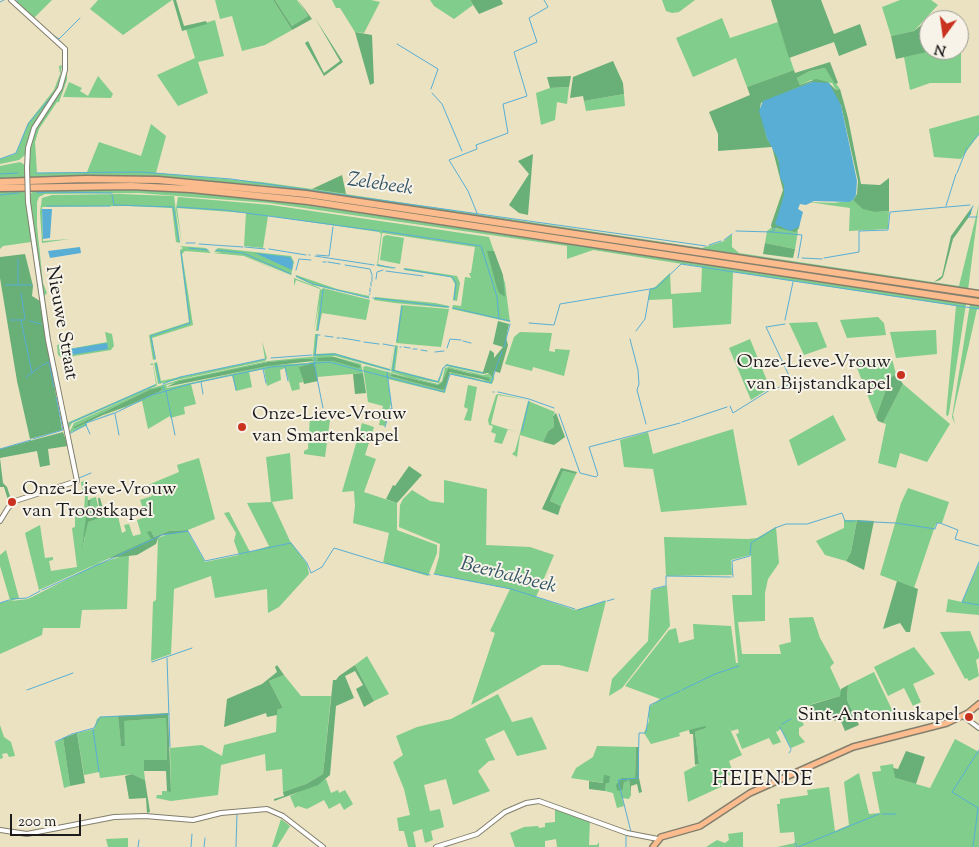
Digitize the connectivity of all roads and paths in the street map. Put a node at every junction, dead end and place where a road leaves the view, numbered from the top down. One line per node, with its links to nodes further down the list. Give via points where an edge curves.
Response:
1 (11, 0): 6 (street, Nieuwe Straat, bridge, via 65,49 65,70 60,88 34,128 27,168 28,202 50,354 77,481 15,501)
2 (0, 182): 4 (highway, via 140,180 306,194)
3 (0, 188): 5 (highway, via 131,186 290,199)
4 (979, 294)
5 (979, 302)
6 (0, 521)
7 (979, 704): 8 (main road)
8 (963, 716): 9 (street); 11 (main road, via 862,744 754,790 700,826)
9 (979, 728)
10 (0, 830): 12 (street, via 27,834 114,817 193,820 253,809 274,811)
11 (658, 839): 13 (street, via 627,833 538,801 506,811 477,834); 14 (main road)
12 (323, 847)
13 (436, 847)
14 (653, 847)

